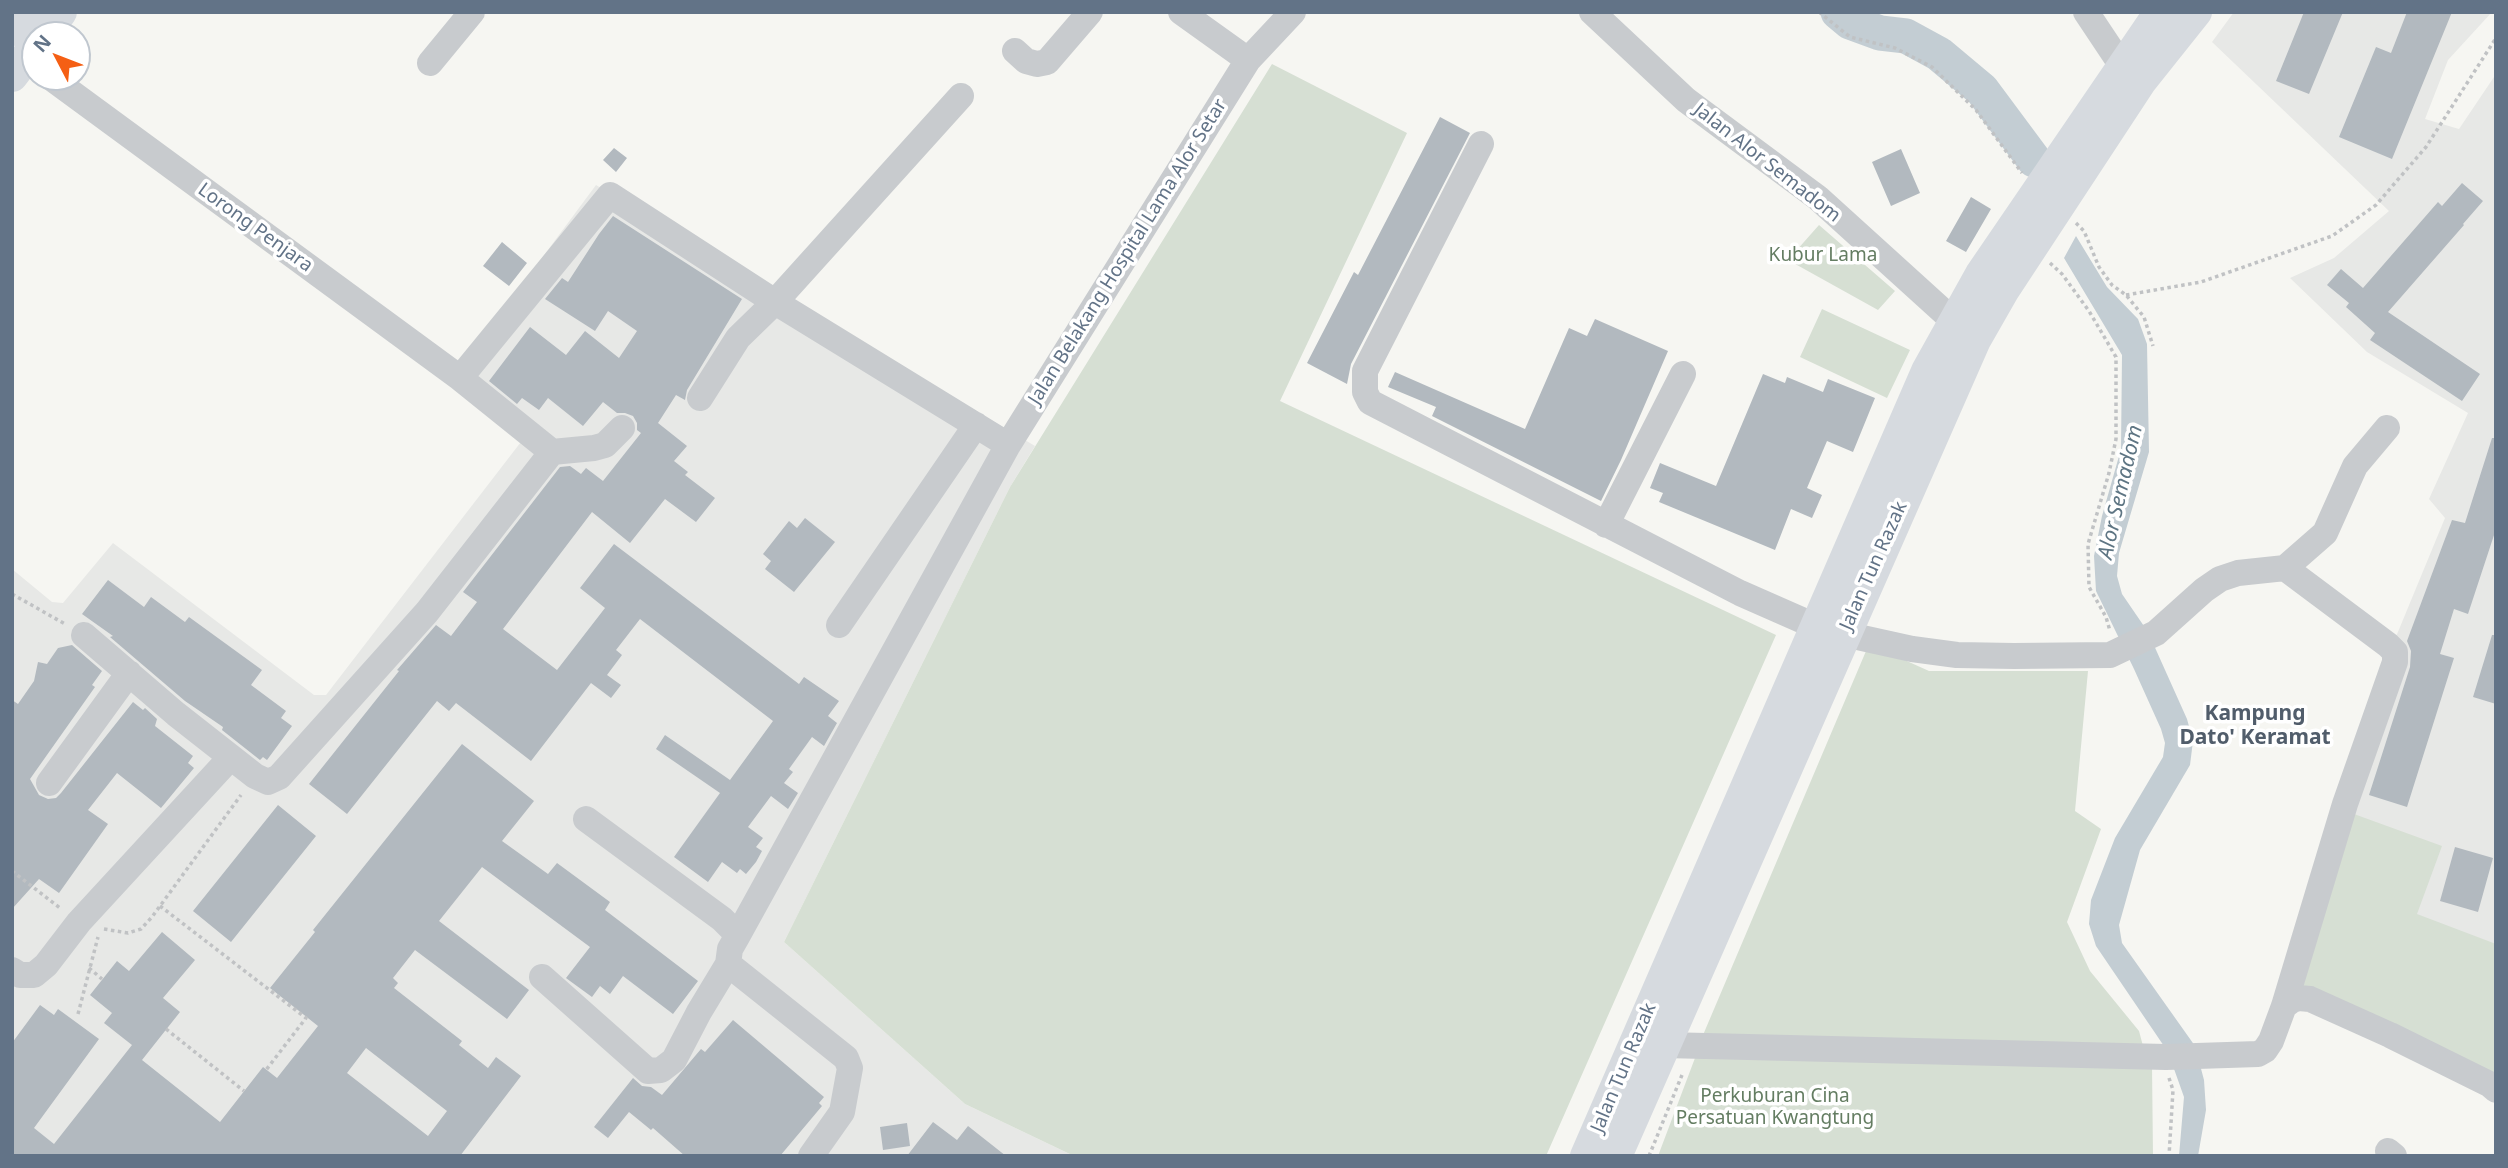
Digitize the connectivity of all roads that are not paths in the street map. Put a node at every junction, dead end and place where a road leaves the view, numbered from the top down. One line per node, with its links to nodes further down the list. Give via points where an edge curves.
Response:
1 (26, 12): 10 (main road)
2 (472, 12): 13 (street)
3 (1090, 12): 11 (street, via 1048,62 1026,61)
4 (1181, 12): 12 (street)
5 (1293, 12): 12 (street, Jalan Belakang Hospital Lama Alor Setar)
6 (1592, 12): 20 (street, Jalan Alor Semadom, via 1686,100 1818,198)
7 (2086, 12): 14 (street)
8 (2160, 12): 14 (main road, Jalan Tun Razak)
9 (2196, 12): 18 (main road, Jalan Tun Razak)
10 (12, 30)
11 (1015, 51)
12 (1248, 60): 27 (street, Jalan Belakang Hospital Lama Alor Setar)
13 (430, 63)
14 (2123, 66): 18 (main road, Jalan Tun Razak)
15 (75, 91): 22 (street, Lorong Penjara)
16 (961, 96): 19 (street)
17 (1481, 144): 29 (street, via 1365,371 1365,392 1370,402 1386,412)
18 (2047, 200): 20 (main road, Jalan Tun Razak, via 2003,291)
19 (775, 302): 22 (street, via 610,195); 23 (street, via 738,338); 24 (street)
20 (1964, 331): 32 (main road, Jalan Tun Razak)
21 (1683, 374): 29 (street)
22 (460, 379): 28 (street, Lorong Penjara)
23 (700, 398)
24 (976, 425): 27 (street); 31 (street)
25 (622, 428): 28 (street, via 605,445)
26 (2387, 428): 30 (street, via 2355,466 2325,533)
27 (1008, 445): 38 (street, Jalan Belakang Hospital Lama Alor Setar)
28 (552, 452): 35 (street, via 427,612 279,776 268,782)
29 (1606, 525): 32 (street, via 1740,593)
30 (2285, 568): 32 (street, via 2220,579 2156,633 2115,641 2110,654 1957,654); 42 (street, via 2388,645 2395,652 2395,662 2344,804)
31 (839, 625)
32 (1830, 630): 43 (main road, Jalan Tun Razak); 46 (main road, Jalan Tun Razak)
33 (84, 635): 34 (street)
34 (129, 673): 35 (street); 36 (street)
35 (231, 757): 40 (street, via 79,922 47,965 34,975)
36 (49, 783)
37 (586, 819): 38 (street)
38 (738, 935): 39 (street, Jalan Belakang Hospital Lama Alor Setar)
39 (728, 964): 41 (street, Jalan Belakang Hospital Lama Alor Setar, via 674,1060 661,1070 648,1071); 45 (street, via 846,1058 850,1068 842,1112)
40 (12, 970)
41 (542, 977)
42 (2284, 1006): 43 (street, via 2271,1041 2258,1054 2164,1057); 44 (street, via 2299,998 2317,1002)
43 (1664, 1045): 47 (main road, Jalan Tun Razak)
44 (2496, 1090)
45 (811, 1156)
46 (1586, 1156)
47 (1616, 1156)

